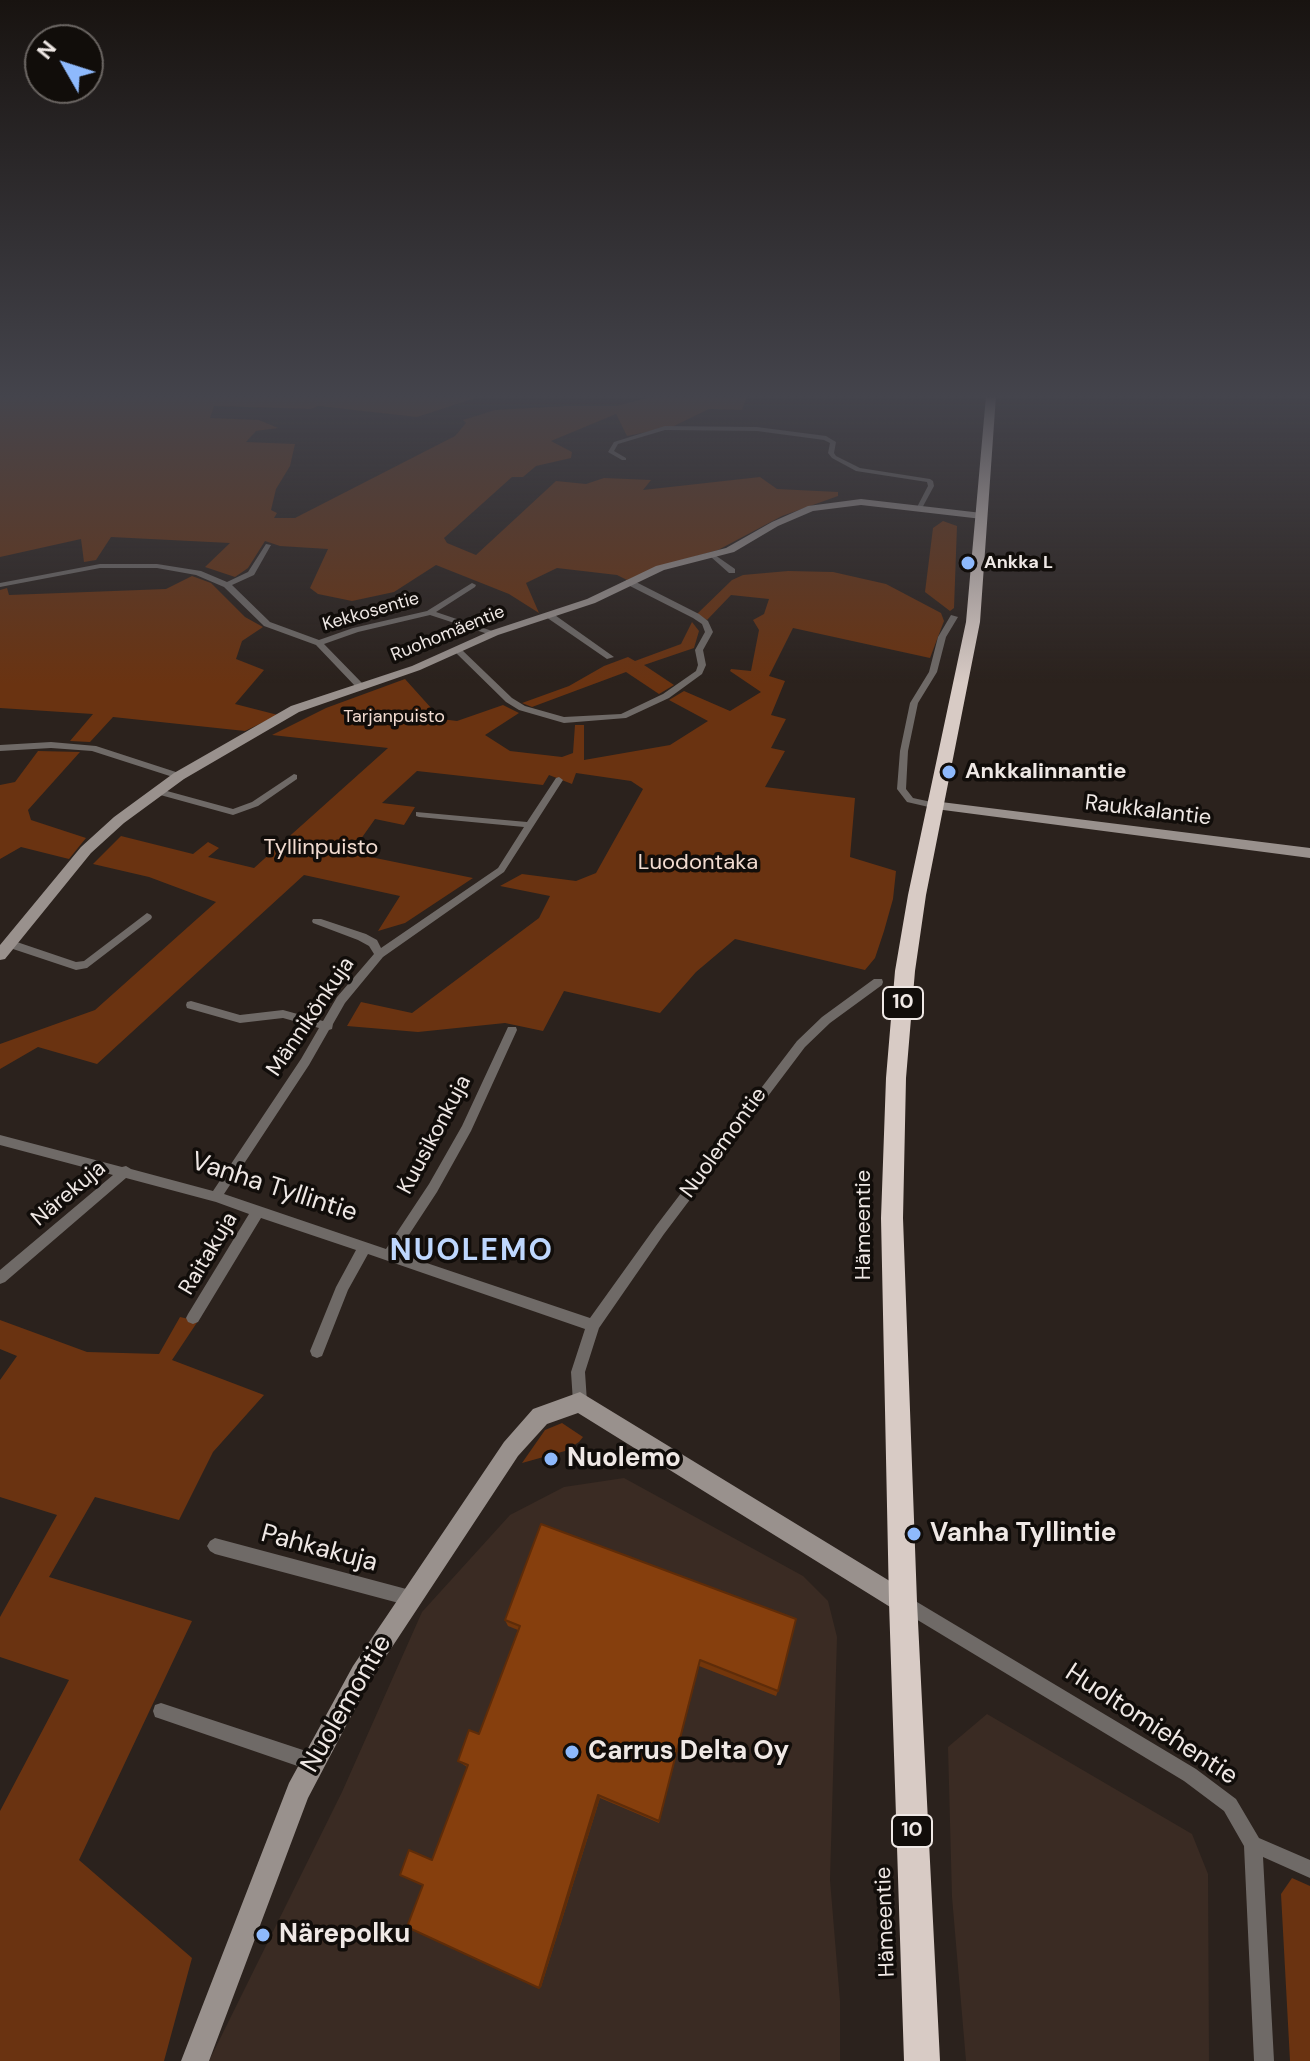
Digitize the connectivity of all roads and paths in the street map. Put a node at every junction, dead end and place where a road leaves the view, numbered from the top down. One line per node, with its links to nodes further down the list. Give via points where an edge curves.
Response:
1 (928, 492): 3 (street)
2 (984, 492): 4 (highway, Hämeentie / 10)
3 (919, 509): 4 (street, Ruohomäentie); 6 (street, Ruohomäentie, via 861,502 811,508)
4 (982, 516): 25 (highway, Hämeentie / 10, via 973,622)
5 (268, 545): 10 (street, via 251,573)
6 (713, 556): 7 (street); 8 (street, Ruohomäentie, via 660,568)
7 (732, 571)
8 (629, 582): 13 (street, Ruohomäentie); 17 (street, via 696,616 709,632 699,650 699,672 666,696 623,716 564,720 522,708)
9 (0, 585): 10 (street, via 131,565 184,570)
10 (227, 585): 16 (street, via 267,624)
11 (472, 585): 12 (street, Kekkosentie)
12 (430, 613): 15 (street); 16 (street, Kekkosentie)
13 (549, 615): 15 (street, Ruohomäentie); 18 (street)
14 (954, 617): 25 (street, via 942,637 933,672 914,703 904,751 901,789 910,800)
15 (494, 633): 17 (street, Ruohomäentie)
16 (319, 643): 19 (street)
17 (458, 651): 19 (street, Ruohomäentie)
18 (610, 657)
19 (359, 685): 21 (street, Ruohomäentie, via 295,709)
20 (0, 748): 21 (street, via 93,748)
21 (179, 776): 24 (street, Ruohomäentie)
22 (294, 777): 24 (street, via 255,804 233,812)
23 (559, 780): 27 (street, Männikönkuja)
24 (156, 791): 31 (street, Ruohomäentie, via 86,850)
25 (933, 805): 28 (street, Raukkalantie); 51 (highway, Hämeentie / 10, via 905,971 896,1078 892,1218)
26 (419, 814): 27 (street)
27 (529, 825): 32 (street, Männikönkuja, via 501,870)
28 (1310, 853)
29 (147, 917): 31 (street, via 87,964 76,966)
30 (317, 921): 32 (street, via 362,937)
31 (11, 944): 33 (street, Ruohomäentie)
32 (379, 954): 36 (street, Männikönkuja, via 341,1000)
33 (0, 955)
34 (878, 982): 46 (street, Nuolemontie, via 826,1020 774,1075)
35 (191, 1005): 36 (street, via 240,1019 283,1014)
36 (328, 1026): 40 (street, Männikönkuja)
37 (512, 1030): 43 (street, Kuusikonkuja, via 467,1128)
38 (0, 1140): 39 (street, Vanha Tyllintie)
39 (126, 1171): 40 (street, Vanha Tyllintie); 44 (street, Närekuja)
40 (216, 1197): 41 (street, Vanha Tyllintie)
41 (258, 1211): 42 (street, Vanha Tyllintie); 45 (street, Raitakuja)
42 (365, 1247): 43 (street, Vanha Tyllintie); 47 (street)
43 (388, 1256): 46 (street, Vanha Tyllintie)
44 (0, 1278)
45 (193, 1318)
46 (593, 1325): 48 (street, via 578,1372)
47 (317, 1351)
48 (580, 1402): 50 (street, Nuolemontie, via 550,1411 524,1432); 51 (street)
49 (215, 1546): 50 (street, Pahkakuja)
50 (410, 1598): 53 (street, Nuolemontie)
51 (903, 1602): 54 (street, Huoltomiehentie, via 1190,1775 1230,1805); 57 (highway, Hämeentie / 10)
52 (161, 1711): 53 (street)
53 (312, 1762): 56 (street, Nuolemontie)
54 (1253, 1844): 55 (street); 58 (street, Huoltomiehentie)
55 (1310, 1869)
56 (195, 2061)
57 (922, 2061)
58 (1264, 2061)

